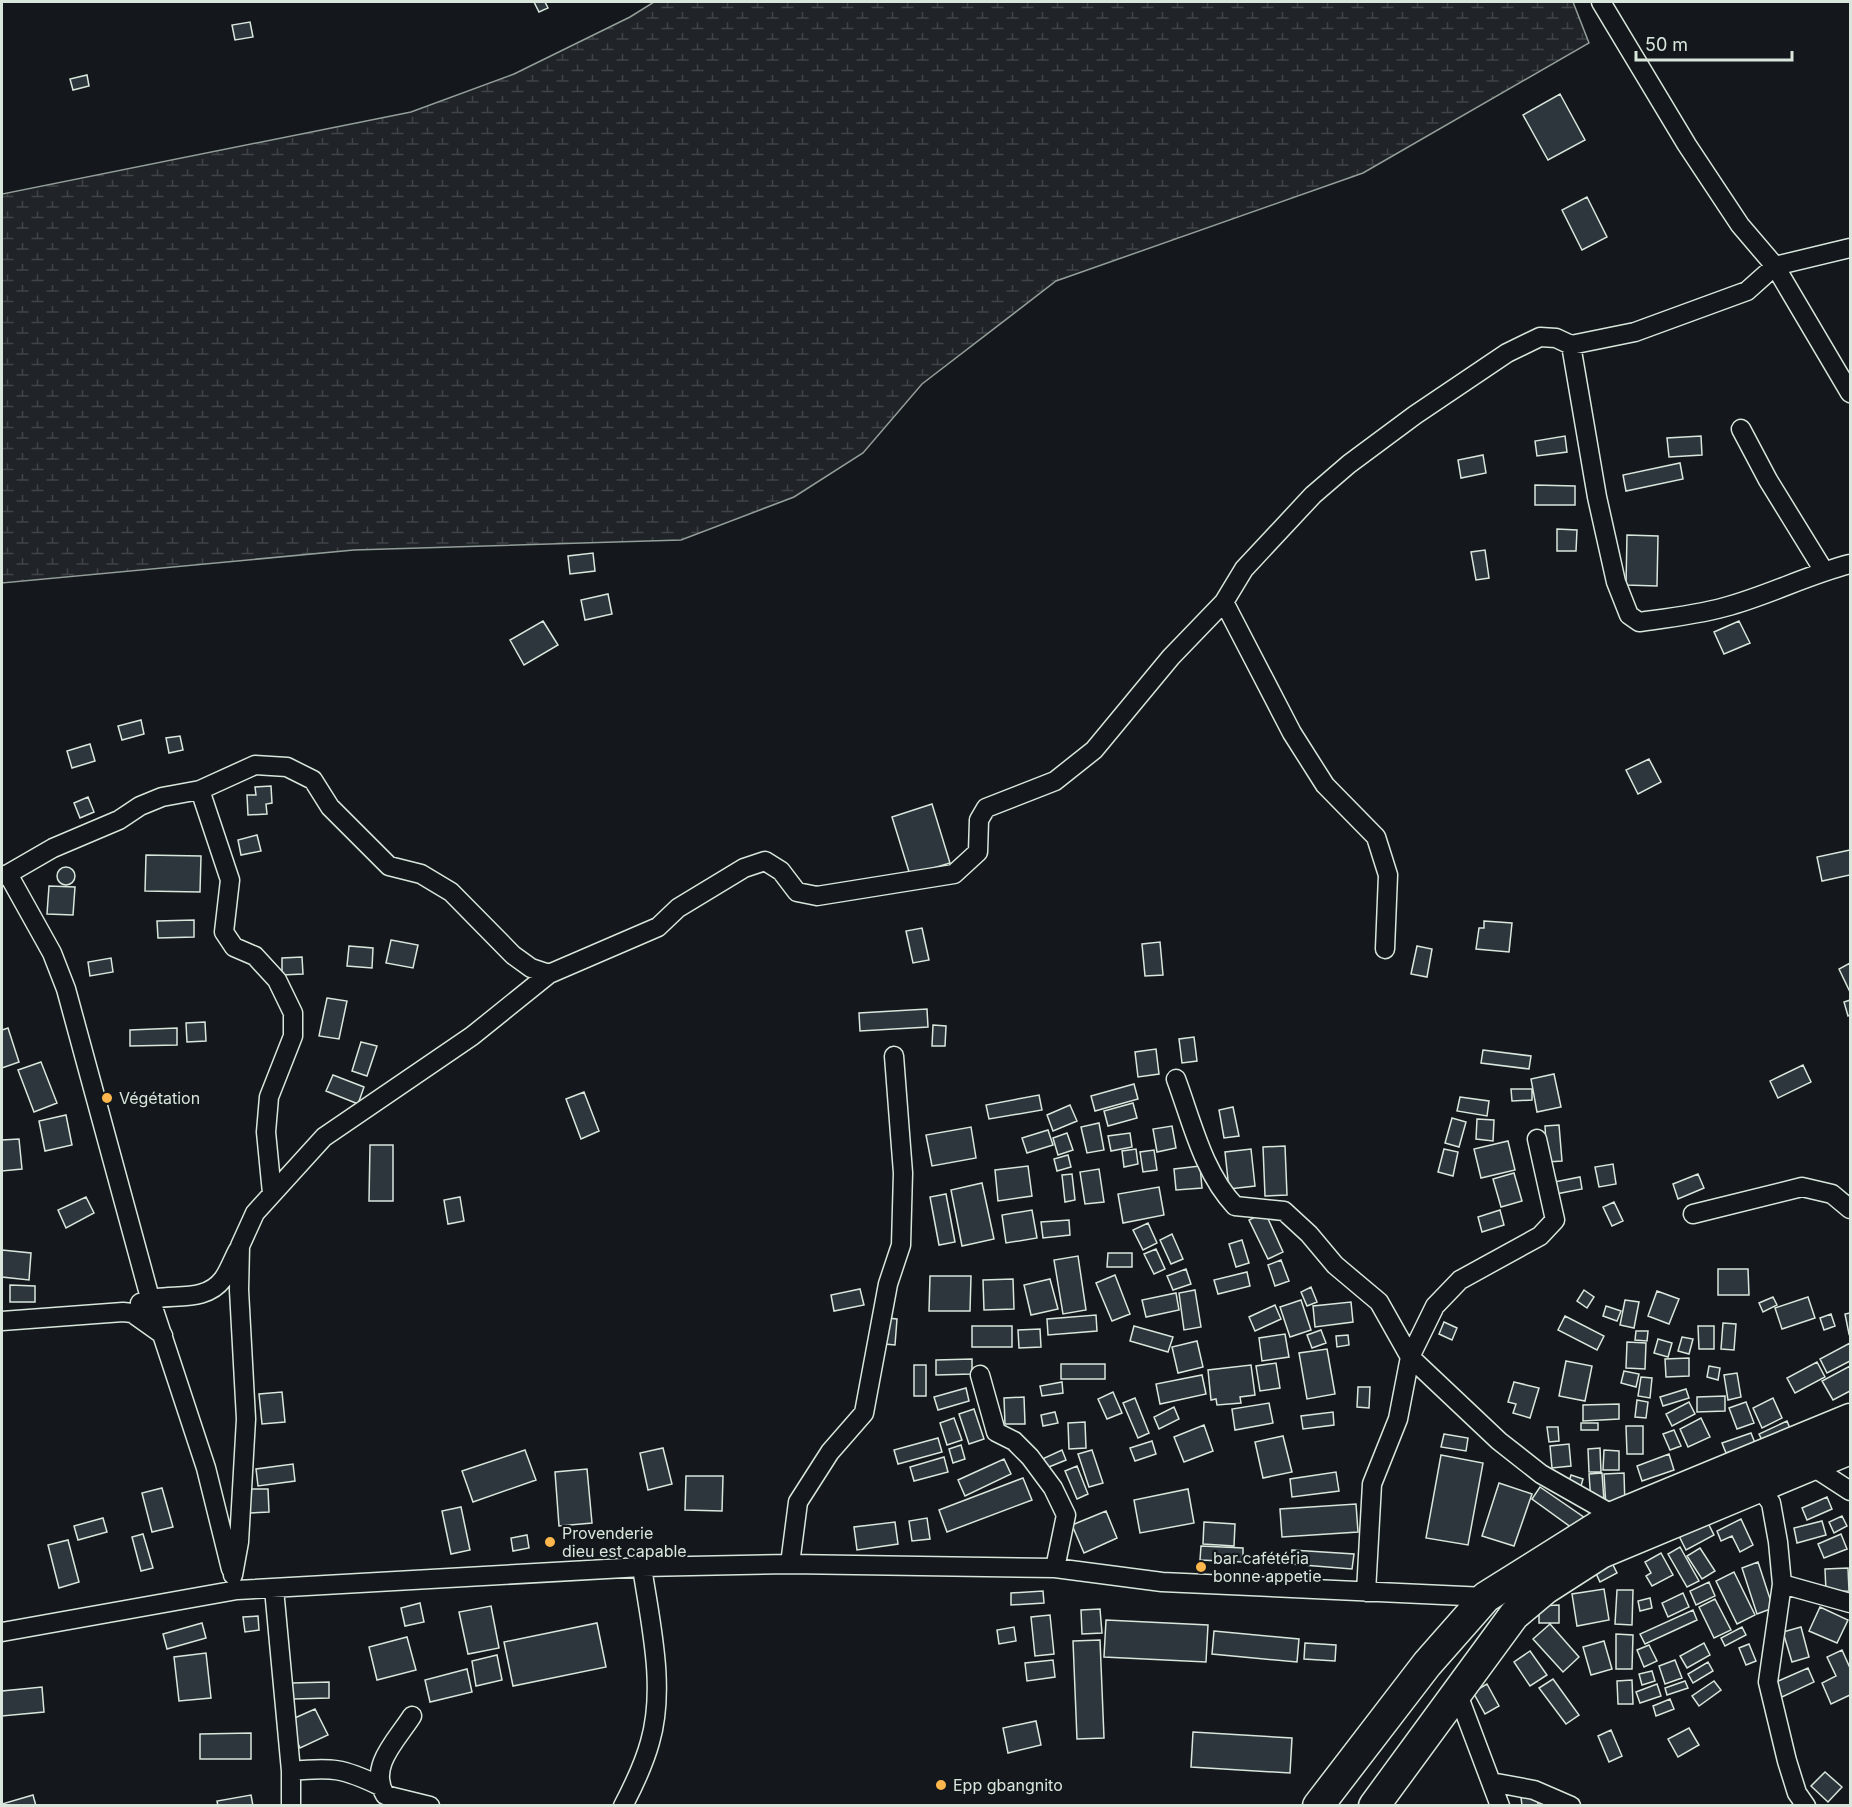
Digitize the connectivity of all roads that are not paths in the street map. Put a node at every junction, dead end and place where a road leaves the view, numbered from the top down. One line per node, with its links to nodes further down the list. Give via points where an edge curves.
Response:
1 (1601, 2): 3 (street, via 1740,225)
2 (1851, 248): 3 (street)
3 (1775, 266): 4 (street, via 1747,291 1635,332); 5 (street)
4 (1571, 345): 8 (street, via 1597,497 1616,582 1629,615 1639,622 1716,609); 9 (street, via 1540,336 1507,353 1348,464 1313,495 1244,569)
5 (1851, 393)
6 (1741, 429): 8 (street)
7 (1851, 564): 8 (street)
8 (1824, 571)
9 (1224, 602): 12 (street, via 1325,785 1376,837 1388,875); 13 (street, via 1171,657 1094,750 1055,782 986,808 979,820 978,852 954,874 817,896 797,892 781,871 765,861 744,868 678,908 658,927)
10 (200, 790): 11 (street, via 162,797 140,806); 13 (street, via 255,765 287,767 313,780 330,807 389,866 421,874 445,888 513,955 531,968); 17 (street, via 230,880 224,932 234,947 255,956 278,980 292,1013 292,1036 269,1097 266,1132)
11 (5, 875): 21 (street, via 52,953 66,989)
12 (1385, 949)
13 (549, 974): 17 (street, via 472,1036 324,1137)
14 (894, 1056): 33 (street, via 903,1173 901,1245 888,1284 864,1413 830,1452 798,1502)
15 (1176, 1079): 25 (street, via 1222,1192 1235,1206 1284,1211 1335,1265 1379,1302)
16 (1537, 1139): 25 (street, via 1555,1220 1540,1236 1460,1280 1435,1306)
17 (272, 1193): 20 (street, via 255,1213)
18 (1851, 1209): 19 (street, via 1832,1194 1802,1187)
19 (1693, 1214)
20 (240, 1246): 21 (street, via 223,1279 202,1294); 36 (street, via 246,1419)
21 (150, 1298): 22 (street, via 135,1306); 24 (street)
22 (132, 1313): 23 (street); 24 (street)
23 (2, 1321)
24 (163, 1335): 36 (street, via 206,1468)
25 (1410, 1357): 32 (street, via 1499,1442 1541,1474); 39 (street, via 1398,1419 1372,1484)
26 (980, 1375): 35 (street, via 996,1432 1014,1441 1030,1457 1053,1488 1066,1515)
27 (1851, 1419): 32 (main road)
28 (1851, 1449): 29 (main road)
29 (1810, 1465): 30 (main road); 31 (street)
30 (1759, 1487): 37 (street, via 1771,1503); 43 (main road, via 1601,1554 1545,1589 1514,1615)
31 (1851, 1491)
32 (1615, 1516): 40 (main road)
33 (790, 1564): 34 (street); 35 (street)
34 (642, 1567): 38 (street); 50 (street, via 657,1695 651,1739 639,1776)
35 (1055, 1568): 39 (street, via 1162,1582)
36 (235, 1583): 38 (street); 42 (street)
37 (1782, 1584): 41 (street); 55 (street, via 1768,1682 1787,1761 1797,1793)
38 (274, 1589): 45 (street)
39 (1366, 1592): 40 (street)
40 (1486, 1598): 51 (main road, via 1427,1664)
41 (1851, 1604)
42 (2, 1632)
43 (1457, 1692): 46 (street); 52 (main road)
44 (412, 1716): 47 (street, via 382,1762 378,1773)
45 (291, 1771): 47 (street, via 331,1767); 48 (street)
46 (1491, 1782): 53 (street); 54 (street, via 1534,1790)
47 (380, 1786): 49 (street, via 385,1795)
48 (291, 1806)
49 (430, 1806)
50 (623, 1806)
51 (1318, 1806)
52 (1374, 1806)
53 (1500, 1806)
54 (1571, 1806)
55 (1806, 1806)

